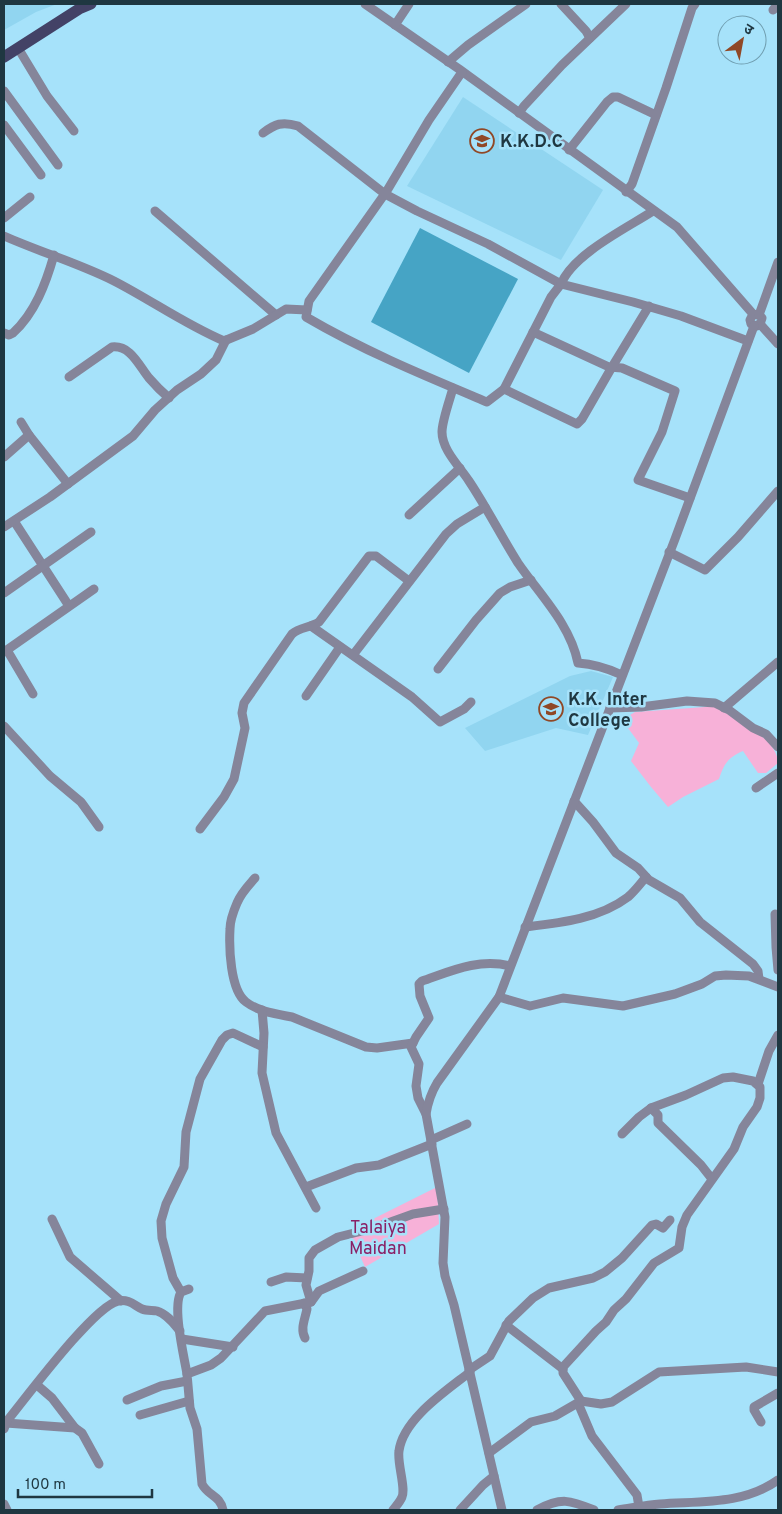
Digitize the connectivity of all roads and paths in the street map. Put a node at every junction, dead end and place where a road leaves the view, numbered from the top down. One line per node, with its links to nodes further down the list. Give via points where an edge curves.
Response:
1 (91, 4): 10 (main road)
2 (365, 4): 8 (street)
3 (409, 4): 8 (street)
4 (526, 4): 12 (street)
5 (561, 4): 9 (street)
6 (626, 4): 9 (street)
7 (695, 4): 16 (street)
8 (395, 25): 12 (street)
9 (590, 38): 15 (street)
10 (18, 48): 11 (main road); 18 (street)
11 (4, 57)
12 (448, 62): 13 (street)
13 (462, 72): 15 (street); 24 (street)
14 (4, 91): 21 (street)
15 (519, 114): 20 (street)
16 (656, 115): 20 (street, via 613,97); 23 (street, via 632,184)
17 (4, 125): 22 (street)
18 (74, 131)
19 (263, 133): 24 (street, via 273,126 298,126)
20 (569, 150): 23 (street)
21 (58, 165)
22 (40, 175)
23 (626, 192): 27 (street)
24 (385, 194): 33 (street); 35 (street, via 308,301)
25 (30, 197): 28 (street)
26 (155, 211): 36 (street)
27 (653, 211): 33 (street, via 576,263); 37 (street, via 676,228)
28 (4, 218)
29 (4, 236): 30 (street)
30 (54, 255): 39 (street, via 29,314 13,332 9,335); 40 (street, via 112,280 203,332)
31 (778, 262): 32 (street)
32 (775, 281): 37 (street)
33 (561, 284): 34 (street); 38 (street)
34 (649, 306): 41 (street); 43 (street)
35 (307, 310): 36 (street, via 286,309); 45 (street, via 306,317 340,337)
36 (276, 315): 40 (street)
37 (757, 320): 41 (street); 42 (street)
38 (533, 332): 43 (street); 46 (street)
39 (4, 333)
40 (226, 340): 47 (street, via 216,360)
41 (748, 341): 54 (street)
42 (778, 344)
43 (612, 367): 46 (street, via 577,424); 54 (street, via 622,368 675,391 662,432 638,480)
44 (69, 377): 47 (street, via 112,347 118,347 135,358)
45 (453, 388): 46 (street, via 487,402); 51 (street, via 442,431 444,443)
46 (504, 389)
47 (168, 398): 52 (street, via 134,436)
48 (21, 422): 49 (street)
49 (29, 435): 50 (street); 52 (street)
50 (4, 457)
51 (460, 468): 55 (street); 56 (street)
52 (68, 484): 57 (street)
53 (778, 491): 60 (street, via 705,570)
54 (690, 498): 60 (street)
55 (485, 508): 62 (street); 63 (street, via 452,528)
56 (410, 515)
57 (14, 521): 58 (street); 61 (street)
58 (4, 527)
59 (91, 532): 61 (street)
60 (670, 552): 73 (street)
61 (43, 564): 65 (street); 66 (street)
62 (531, 580): 72 (street, via 500,593); 73 (street, via 565,628 578,663 608,668)
63 (409, 581): 67 (street, via 376,556 369,556 323,618); 70 (street)
64 (94, 588): 66 (street)
65 (4, 593)
66 (69, 606): 69 (street)
67 (311, 626): 68 (street); 85 (street, via 292,634 244,703 245,728 234,779)
68 (340, 647): 70 (street); 75 (street)
69 (5, 651): 74 (street)
70 (352, 655): 76 (street, via 412,697 440,722)
71 (778, 662): 78 (street)
72 (438, 669)
73 (622, 675): 77 (street)
74 (33, 694)
75 (306, 696)
76 (471, 702)
77 (610, 708): 78 (street, via 687,702 712,703); 83 (street)
78 (724, 708): 80 (street, via 766,734)
79 (5, 730): 84 (street, via 81,802)
80 (778, 747)
81 (778, 773): 82 (street)
82 (756, 788)
83 (574, 801): 86 (street, via 611,848); 89 (street)
84 (99, 828)
85 (200, 829)
86 (646, 877): 89 (street, via 629,896 609,908 569,921); 92 (street, via 680,898 700,922 753,964)
87 (255, 878): 95 (street, via 240,896 230,927 236,988 245,1001)
88 (775, 914): 91 (street)
89 (525, 928): 90 (street)
90 (510, 966): 94 (street); 98 (street, via 498,963 463,966 422,981 418,986 429,1018)
91 (778, 970)
92 (759, 979): 93 (street); 94 (street, via 745,975 715,976 680,993 620,1006 563,998 530,1006)
93 (778, 987)
94 (499, 997): 101 (street, via 432,1090)
95 (262, 1010): 97 (street); 98 (street, via 292,1017 366,1047)
96 (778, 1035): 99 (street)
97 (263, 1047): 106 (street, via 262,1072 276,1132); 117 (street, via 233,1034 227,1035 200,1079 186,1132 184,1167 166,1204 160,1227 172,1278 185,1291 178,1300)
98 (413, 1049): 101 (street, via 419,1064 418,1098)
99 (758, 1084): 100 (street, via 733,1077 723,1078); 105 (street, via 761,1093 757,1107 743,1127 734,1149)
100 (651, 1108): 103 (street); 105 (street, via 658,1115 658,1123)
101 (426, 1114): 104 (street)
102 (467, 1124): 104 (street)
103 (622, 1134)
104 (431, 1142): 106 (street, via 379,1165 356,1168); 108 (street)
105 (712, 1179): 120 (street, via 687,1215 679,1248 654,1263)
106 (306, 1187): 107 (street)
107 (316, 1208)
108 (444, 1209): 112 (street, via 412,1214 338,1237 312,1253); 121 (street, via 444,1276)
109 (52, 1218): 114 (street, via 70,1257)
110 (670, 1220): 116 (street, via 663,1228 652,1225 622,1258 599,1276 549,1288 512,1316)
111 (363, 1271): 115 (street, via 319,1291)
112 (307, 1278): 113 (street, via 286,1277); 115 (street)
113 (271, 1282)
114 (122, 1300): 117 (street, via 143,1310 160,1312 168,1317); 124 (street, via 94,1318)
115 (307, 1302): 118 (street, via 302,1328); 119 (street, via 261,1314)
116 (506, 1325): 120 (street); 121 (street, via 490,1356)
117 (181, 1335): 119 (street); 123 (street)
118 (305, 1338)
119 (233, 1347): 123 (street, via 216,1362)
120 (562, 1369): 128 (street)
121 (469, 1371): 133 (street); 141 (street, via 425,1408 406,1434 399,1451 403,1496)
122 (778, 1372): 128 (street, via 746,1367 663,1371 612,1402)
123 (187, 1378): 126 (street); 127 (street)
124 (37, 1385): 131 (street); 132 (street, via 52,1398)
125 (778, 1392): 130 (street, via 755,1406)
126 (127, 1400)
127 (189, 1401): 129 (street); 140 (street, via 197,1429 202,1484 221,1502)
128 (579, 1402): 133 (street, via 555,1416 531,1422); 138 (street, via 592,1436 637,1495)
129 (140, 1415)
130 (761, 1422)
131 (5, 1423): 132 (street)
132 (75, 1428): 134 (street, via 82,1433)
133 (489, 1453): 135 (street)
134 (100, 1464)
135 (494, 1476): 142 (street); 143 (street)
136 (778, 1480): 138 (street, via 731,1500)
137 (4, 1504): 139 (street)
138 (639, 1507): 146 (street)
139 (7, 1510)
140 (223, 1510)
141 (393, 1510)
142 (460, 1510)
143 (502, 1510)
144 (537, 1510): 145 (street, via 569,1500)
145 (594, 1510)
146 (624, 1510)

